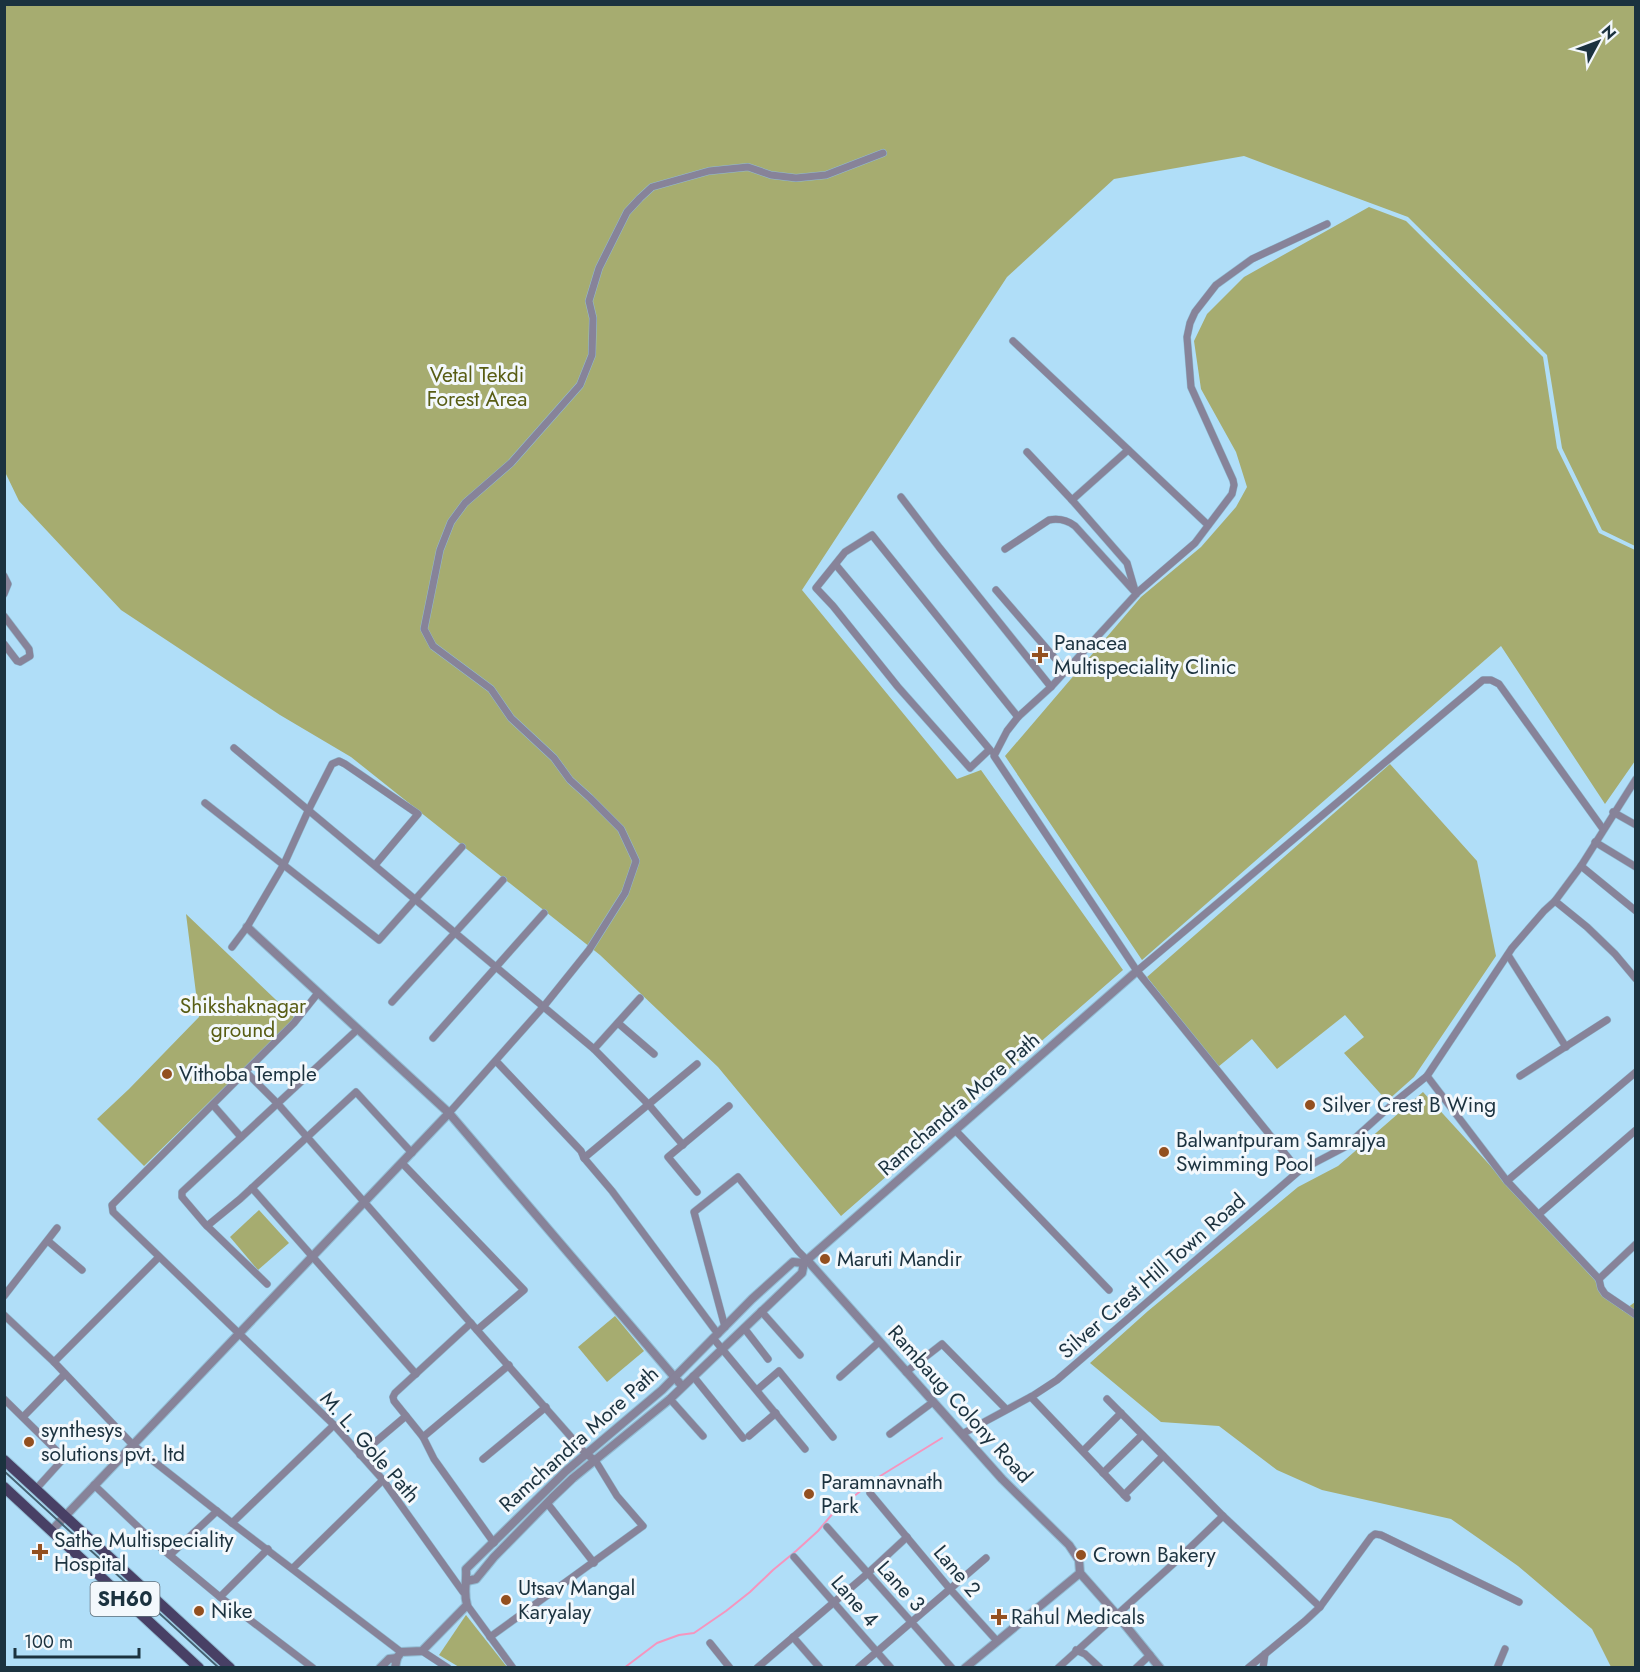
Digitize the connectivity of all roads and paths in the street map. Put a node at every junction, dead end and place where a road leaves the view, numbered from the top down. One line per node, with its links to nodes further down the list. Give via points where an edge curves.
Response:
1 (882, 153): 50 (street, via 825,175 796,178 748,167 709,171 652,187 627,212 599,268 589,301 593,318 592,355 580,385 511,463 465,503 451,522 440,550 424,629 433,646 491,689 512,718 621,829 636,861 625,893 589,950)
2 (1327, 224): 8 (street, via 1252,259 1216,285 1190,323 1187,337 1191,387 1234,485 1232,494)
3 (1014, 341): 4 (street)
4 (1128, 450): 7 (street); 8 (street)
5 (1027, 452): 7 (street)
6 (901, 497): 18 (street)
7 (1072, 500): 14 (street, via 1127,563)
8 (1208, 525): 14 (street, via 1195,543)
9 (1005, 549): 14 (street, via 1049,520 1065,520 1075,526)
10 (836, 565): 19 (street, via 845,552 872,535); 21 (street); 21 (street, via 816,588 898,687 970,768)
11 (4, 576): 13 (street, via 8,584)
12 (996, 590): 17 (street)
13 (4, 594)
14 (1136, 594): 17 (street)
15 (4, 616): 16 (street, via 30,656 17,661)
16 (4, 644)
17 (1066, 670): 18 (street)
18 (1051, 687): 19 (street)
19 (1018, 717): 21 (street)
20 (234, 748): 25 (street)
21 (992, 753): 45 (street)
22 (1635, 779): 23 (street, Silver Crest Hill Town Road)
23 (1633, 790): 26 (street, Silver Crest Hill Town Road)
24 (205, 803): 31 (street)
25 (309, 809): 31 (street); 32 (street); 32 (street, via 332,764 339,761 418,814)
26 (1613, 813): 27 (street); 28 (street, Silver Crest Hill Town Road)
27 (1635, 825)
28 (1603, 829): 29 (street, Silver Crest Hill Town Road); 45 (street, via 1499,684 1484,680)
29 (1595, 842): 33 (street, Silver Crest Hill Town Road); 34 (street)
30 (462, 848): 36 (street)
31 (284, 864): 36 (street, via 379,940); 40 (street)
32 (375, 865): 36 (street)
33 (1581, 866): 37 (street, Silver Crest Hill Town Road); 38 (street)
34 (1635, 867)
35 (502, 880): 41 (street)
36 (416, 899): 41 (street)
37 (1555, 901): 43 (street, Silver Crest Hill Town Road); 46 (street, via 1615,954)
38 (1635, 911)
39 (544, 913): 44 (street)
40 (247, 927): 42 (street); 47 (street)
41 (456, 933): 44 (street); 49 (street)
42 (232, 947)
43 (1508, 955): 55 (street); 62 (street, Silver Crest Hill Town Road)
44 (497, 967): 50 (street); 54 (street)
45 (1137, 971): 70 (street, Ramchandra More Path); 77 (street)
46 (1635, 980)
47 (318, 993): 53 (street); 60 (street)
48 (639, 998): 52 (street)
49 (392, 1002)
50 (544, 1006): 56 (street); 58 (street)
51 (1607, 1020): 55 (street)
52 (618, 1023): 56 (street); 57 (street)
53 (358, 1029): 64 (street); 68 (street)
54 (433, 1038)
55 (1566, 1047): 63 (street)
56 (594, 1049): 66 (street)
57 (654, 1054)
58 (496, 1061): 68 (street); 75 (street, via 582,1151)
59 (698, 1064): 66 (street)
60 (246, 1072): 64 (street); 65 (street)
61 (1635, 1072): 78 (street)
62 (1427, 1076): 77 (street, Silver Crest Hill Town Road, via 1345,1148); 78 (street)
63 (1520, 1076)
64 (278, 1104): 71 (street); 72 (street)
65 (213, 1105): 71 (street); 87 (street, M. L. Gole Path, via 112,1205 114,1214)
66 (649, 1105): 73 (street); 75 (street)
67 (729, 1106): 73 (street)
68 (449, 1113): 74 (street); 112 (street)
69 (1635, 1130): 82 (street)
70 (956, 1131): 89 (street, Ramchandra More Path); 93 (street)
71 (242, 1137): 83 (street, via 182,1192)
72 (307, 1138): 74 (street, via 356,1092); 79 (street); 81 (street)
73 (683, 1144): 80 (street, via 668,1157)
74 (412, 1153): 76 (street)
75 (584, 1158): 102 (street)
76 (402, 1163): 81 (street); 100 (street, via 524,1290)
77 (1299, 1171): 117 (street, Silver Crest Hill Town Road, via 1057,1380)
78 (1507, 1181): 82 (street)
79 (252, 1188): 83 (street); 88 (street)
80 (698, 1192)
81 (364, 1203): 88 (street); 98 (street)
82 (1539, 1214): 91 (street)
83 (207, 1226): 92 (street)
84 (57, 1228): 85 (street)
85 (48, 1241): 90 (street); 94 (street)
86 (1635, 1244): 91 (street)
87 (159, 1257): 101 (street, M. L. Gole Path); 107 (street)
88 (312, 1257): 101 (street); 111 (street)
89 (806, 1262): 95 (street, Ramchandra More Path, via 802,1274); 102 (street, Ramchandra More Path, via 793,1262); 102 (street, via 738,1177 694,1212); 103 (street, Rambaug Colony Road)
90 (82, 1270)
91 (1599, 1279): 97 (street, via 1605,1294)
92 (267, 1284)
93 (1109, 1290)
94 (4, 1296)
95 (761, 1311): 99 (street, Ramchandra More Path); 105 (street)
96 (4, 1314): 107 (street)
97 (1635, 1315)
98 (471, 1323): 100 (street); 111 (street)
99 (744, 1328): 104 (street, Ramchandra More Path); 106 (street)
100 (477, 1330): 108 (street)
101 (240, 1333): 128 (street, M. L. Gole Path); 135 (street)
102 (719, 1333): 104 (street); 112 (street, Ramchandra More Path)
103 (879, 1342): 109 (street, Rambaug Colony Road); 114 (street)
104 (722, 1348): 113 (street, Ramchandra More Path); 116 (street)
105 (800, 1355)
106 (768, 1359)
107 (54, 1362): 110 (street)
108 (509, 1365): 122 (street); 133 (street)
109 (906, 1372): 121 (street, Rambaug Colony Road); 123 (street, via 942,1344)
110 (65, 1374): 127 (street); 135 (street)
111 (417, 1374): 126 (street, via 393,1396)
112 (674, 1377): 115 (street); 138 (street, Ramchandra More Path)
113 (693, 1377): 115 (street, Ramchandra More Path); 124 (street, via 746,1437)
114 (840, 1377)
115 (682, 1386): 119 (street, Ramchandra More Path)
116 (757, 1390): 124 (street); 134 (street, via 779,1371)
117 (1031, 1397): 123 (street, Silver Crest Hill Town Road); 137 (street)
118 (4, 1399): 127 (street)
119 (670, 1399): 132 (street); 143 (street, Ramchandra More Path)
120 (1107, 1399): 125 (street)
121 (933, 1402): 129 (street); 130 (street, Rambaug Colony Road)
122 (546, 1407): 138 (street); 141 (street)
123 (1006, 1409): 130 (street, Silver Crest Hill Town Road)
124 (776, 1413): 136 (street)
125 (1121, 1413): 131 (street); 137 (street)
126 (406, 1416): 133 (street); 139 (street)
127 (23, 1417): 148 (street, via 64,1458)
128 (334, 1425): 139 (street, M. L. Gole Path); 154 (street)
129 (891, 1434)
130 (962, 1434): 165 (street, Rambaug Colony Road, via 1069,1545 1079,1560)
131 (1142, 1435): 140 (street); 144 (street)
132 (703, 1436)
133 (423, 1437): 158 (street, via 434,1459)
134 (833, 1437)
135 (133, 1445): 146 (street); 151 (street)
136 (805, 1449)
137 (1083, 1451): 144 (street)
138 (586, 1454): 143 (street); 158 (street, Ramchandra More Path)
139 (360, 1455): 145 (street, M. L. Gole Path)
140 (1163, 1456): 144 (street, via 1126,1496); 153 (street)
141 (483, 1458)
142 (4, 1460): 148 (main road, SH60)
143 (595, 1460): 150 (street, Ramchandra More Path); 163 (street, via 617,1496 643,1526)
144 (1103, 1473)
145 (383, 1480): 164 (street); 169 (street, M. L. Gole Path)
146 (94, 1485): 152 (street); 160 (street)
147 (4, 1487): 156 (main road, SH60)
148 (36, 1489): 152 (main road, SH60)
149 (870, 1493): 157 (street, Lane 2)
150 (547, 1503): 163 (street); 167 (street, Ramchandra More Path, via 476,1579)
151 (216, 1511): 154 (street); 160 (street)
152 (66, 1516): 156 (street); 189 (main road, SH60)
153 (1223, 1516): 174 (street); 175 (street)
154 (232, 1523): 159 (street)
155 (827, 1527): 166 (street, Lane 3)
156 (52, 1530): 188 (main road, SH60)
157 (907, 1537): 166 (street); 168 (street, Lane 2)
158 (494, 1543): 167 (street, Ramchandra More Path, via 466,1569)
159 (268, 1550): 164 (street); 170 (street)
160 (170, 1555): 170 (street)
161 (794, 1557): 172 (street, Lane 4)
162 (986, 1558): 168 (street)
163 (594, 1563): 177 (street)
164 (293, 1568): 186 (street)
165 (1080, 1573): 175 (street, Rambaug Colony Road); 179 (street)
166 (867, 1574): 172 (street); 176 (street, Lane 3)
167 (467, 1581): 169 (street)
168 (950, 1589): 176 (street); 179 (street, Lane 2)
169 (463, 1592): 173 (street)
170 (220, 1597): 190 (street)
171 (1519, 1602): 174 (street, via 1378,1534 1371,1537)
172 (833, 1603): 178 (street); 184 (street, Lane 4)
173 (467, 1605): 177 (street); 183 (street)
174 (1320, 1607): 185 (street)
175 (1117, 1615): 182 (street); 187 (street, Rambaug Colony Road)
176 (912, 1622): 184 (street); 200 (street, Lane 3)
177 (490, 1636): 194 (street)
178 (793, 1637): 196 (street); 197 (street)
179 (997, 1641): 201 (street)
180 (710, 1643): 195 (street)
181 (1505, 1649): 208 (street)
182 (1076, 1650): 202 (street); 203 (street)
183 (423, 1651): 186 (street); 193 (street)
184 (877, 1652): 198 (street); 199 (street, Lane 4)
185 (1265, 1654): 206 (street); 207 (street)
186 (399, 1655): 191 (street); 192 (street)
187 (1150, 1655): 204 (street); 205 (street, Rambaug Colony Road)
188 (199, 1668)
189 (230, 1668)
190 (313, 1668)
191 (380, 1668)
192 (395, 1668)
193 (448, 1668)
194 (513, 1668)
195 (730, 1668)
196 (757, 1668)
197 (820, 1668)
198 (858, 1668)
199 (891, 1668)
200 (952, 1668)
201 (965, 1668)
202 (1058, 1668)
203 (1100, 1668)
204 (1136, 1668)
205 (1160, 1668)
206 (1248, 1668)
207 (1263, 1668)
208 (1497, 1668)

